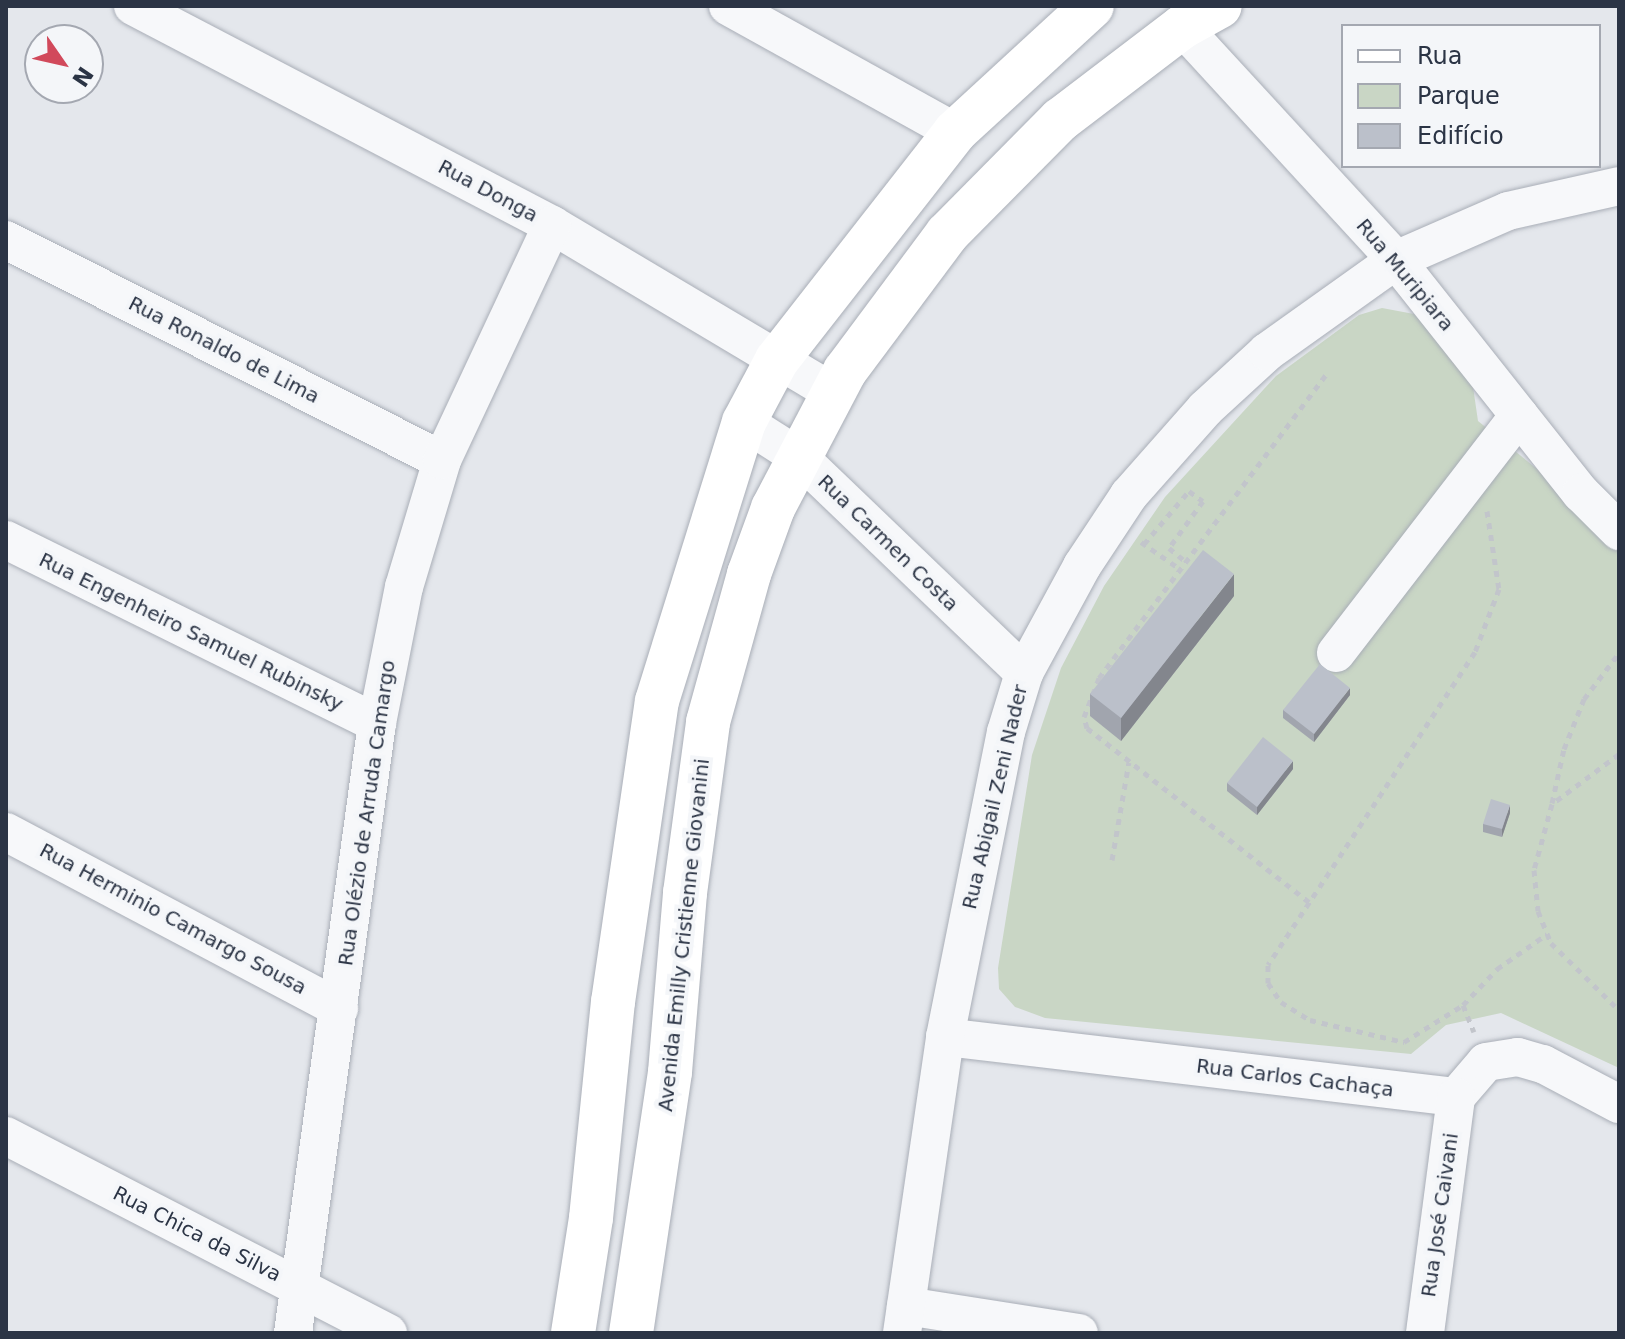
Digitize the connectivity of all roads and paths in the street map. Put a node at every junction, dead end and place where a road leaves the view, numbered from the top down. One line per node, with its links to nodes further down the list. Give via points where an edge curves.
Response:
1 (133, 6): 8 (street, Rua Donga)
2 (728, 6): 6 (street)
3 (1092, 6): 6 (main road)
4 (1220, 6): 5 (main road, Avenida Emilly Cristienne Giovanini)
5 (1187, 17): 10 (street, Rua Muripiara); 13 (main road, Avenida Emilly Cristienne Giovanini, via 1060,120 1000,178 890,305)
6 (955, 132): 11 (main road)
7 (1619, 186): 10 (street, Rua Abigail Zeni Nader, via 1508,211)
8 (552, 225): 11 (street, Rua Donga); 17 (street, Rua Olézio de Arruda Camargo)
9 (6, 240): 17 (street, Rua Ronaldo de Lima)
10 (1396, 260): 14 (street, Rua Muripiara); 19 (street, Rua Abigail Zeni Nader, via 1267,352 1164,450)
11 (777, 360): 13 (street, Rua Donga); 15 (main road)
12 (1326, 375): 23 (path)
13 (834, 393): 16 (main road, Avenida Emilly Cristienne Giovanini)
14 (1519, 415): 18 (street); 20 (street, Rua Muripiara)
15 (744, 422): 16 (street, Rua Carmen Costa); 46 (main road, via 657,701)
16 (799, 457): 27 (street, Rua Carmen Costa); 47 (main road, Avenida Emilly Cristienne Giovanini, via 749,574 708,722 685,893 670,1072)
17 (442, 460): 28 (street, Rua Olézio de Arruda Camargo, via 404,587)
18 (1475, 472): 25 (street); 34 (path, via 1498,567 1499,589 1489,618 1475,652)
19 (1111, 520): 22 (path); 27 (street, Rua Abigail Zeni Nader)
20 (1619, 531)
21 (6, 540): 28 (street, Rua Engenheiro Samuel Rubinsky)
22 (1144, 544): 23 (path, via 1189,491 1203,501 1169,548); 24 (path)
23 (1186, 562): 24 (path)
24 (1180, 569): 30 (path, via 1099,678 1084,717 1087,728)
25 (1336, 653)
26 (1619, 653): 31 (path, via 1584,699 1564,749)
27 (1024, 673): 38 (street, Rua Abigail Zeni Nader, via 987,814)
28 (377, 723): 36 (street, Rua Olézio de Arruda Camargo)
29 (1619, 754): 31 (path)
30 (1129, 762): 33 (path); 34 (path)
31 (1552, 804): 35 (path, via 1534,870 1538,911)
32 (6, 832): 36 (street, Rua Herminio Camargo Sousa)
33 (1112, 860)
34 (1309, 902): 35 (path, via 1268,965 1268,983 1281,1002 1310,1020 1372,1039 1404,1042 1463,1005 1497,969)
35 (1547, 934): 37 (path, via 1574,970)
36 (339, 1008): 42 (street, Rua Olézio de Arruda Camargo)
37 (1619, 1010)
38 (945, 1037): 39 (street, Rua Carlos Cachaça); 43 (street, Rua Abigail Zeni Nader)
39 (1456, 1097): 40 (street, via 1486,1062 1518,1057 1543,1064); 49 (street, Rua José Caivani)
40 (1619, 1104)
41 (6, 1136): 42 (street, Rua Chica da Silva)
42 (300, 1286): 44 (street, Rua Olézio de Arruda Camargo); 45 (street, Rua Chica da Silva)
43 (904, 1320): 48 (street)
44 (293, 1333)
45 (388, 1333)
46 (573, 1333)
47 (631, 1333)
48 (1079, 1333)
49 (1425, 1333)

